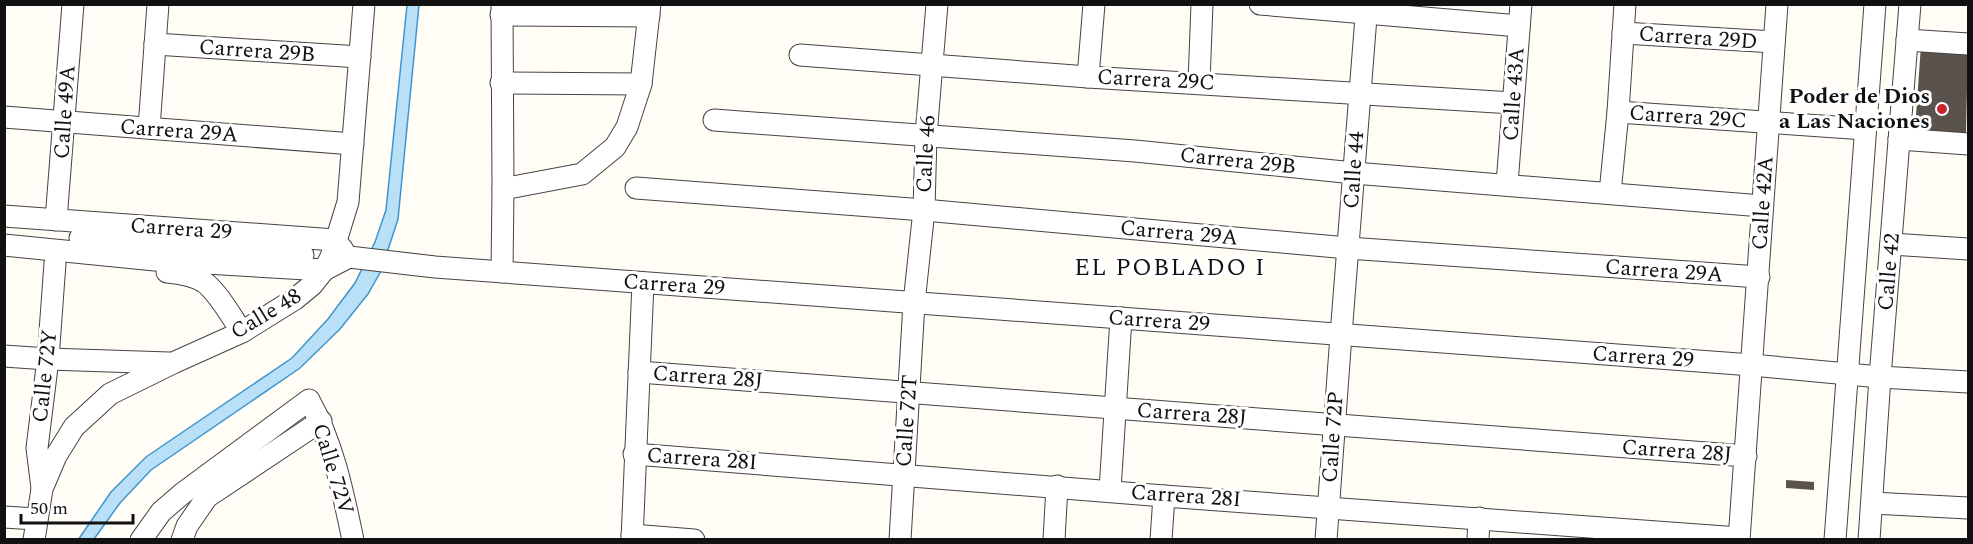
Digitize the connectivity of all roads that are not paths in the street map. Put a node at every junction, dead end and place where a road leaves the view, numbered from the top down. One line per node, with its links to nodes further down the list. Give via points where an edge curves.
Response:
1 (73, 4): 33 (street, Calle 49A)
2 (158, 4): 19 (street)
3 (364, 4): 22 (street, Calle 48)
4 (937, 4): 23 (street, Calle 46)
5 (1094, 4): 24 (street)
6 (1202, 4): 25 (street)
7 (1260, 4): 12 (street)
8 (1624, 4): 16 (street)
9 (1777, 4): 18 (street, Calle 42A)
10 (1875, 4): 36 (street, Calle 42)
11 (1910, 4): 17 (street, Calle 42)
12 (1367, 9): 15 (street); 28 (street, Calle 44)
13 (501, 10): 14 (street); 26 (street)
14 (649, 10): 27 (street)
15 (1520, 15): 29 (street, Calle 43A)
16 (1623, 33): 18 (street, Carrera 29D); 30 (street)
17 (1907, 40): 20 (street); 38 (street, Calle 42)
18 (1774, 42): 34 (street, Calle 42A)
19 (155, 44): 22 (street, Carrera 29B); 35 (street)
20 (1968, 44)
21 (800, 56): 23 (street, Carrera 29C)
22 (360, 57): 39 (street, Calle 48)
23 (932, 65): 24 (street, Carrera 29C); 37 (street, Calle 46)
24 (1088, 76): 25 (street, Carrera 29C)
25 (1199, 82): 28 (street, Carrera 29C)
26 (501, 83): 27 (street); 44 (street)
27 (641, 84): 44 (street, via 627,128 615,147 582,174)
28 (1360, 93): 29 (street, Carrera 29C); 41 (street, Calle 44)
29 (1513, 103): 42 (street, Calle 43A)
30 (1618, 112): 34 (street, Carrera 29C); 45 (street)
31 (4, 117): 33 (street, Carrera 29A)
32 (714, 120): 37 (street, Carrera 29B)
33 (65, 122): 35 (street, Carrera 29A); 49 (street, Calle 49A)
34 (1769, 123): 36 (street, Carrera 29C); 46 (street, Calle 42A)
35 (149, 128): 39 (street, Carrera 29A)
36 (1865, 129): 70 (street, Calle 42)
37 (926, 135): 41 (street, Carrera 29B); 47 (street, Calle 46)
38 (1899, 139): 40 (street); 51 (street, Calle 42)
39 (352, 144): 55 (street, Calle 48)
40 (1968, 144)
41 (1354, 172): 42 (street, Carrera 29B); 53 (street, Calle 44)
42 (1507, 184): 45 (street, Carrera 29B)
43 (636, 188): 47 (street, Carrera 29A)
44 (503, 189): 58 (street)
45 (1610, 193): 46 (street, Carrera 29B)
46 (1762, 206): 59 (street, Calle 42A)
47 (924, 210): 53 (street, Carrera 29A); 61 (street, Calle 46)
48 (4, 216): 49 (street, Carrera 29)
49 (56, 220): 55 (street, Carrera 29)
50 (4, 233): 55 (street)
51 (1892, 244): 54 (street); 71 (street, Calle 42)
52 (4, 245): 55 (street, Carrera 29, via 155,260)
53 (1348, 248): 59 (street, Carrera 29A); 64 (street, Calle 44)
54 (1968, 249)
55 (340, 257): 58 (street, Carrera 29); 63 (street, Calle 48, via 295,299)
56 (4, 259): 57 (street)
57 (55, 263): 63 (street, via 191,276 212,290); 66 (street, Calle 72Y)
58 (502, 272): 60 (street, Carrera 29)
59 (1759, 277): 68 (street, Calle 42A)
60 (643, 283): 61 (street, Carrera 29); 69 (street)
61 (914, 303): 62 (street, Carrera 29); 73 (street, Calle 72T)
62 (1121, 318): 64 (street, Carrera 29); 74 (street)
63 (242, 332): 67 (street, Calle 48)
64 (1341, 334): 68 (street, Carrera 29); 76 (street, Calle 72P)
65 (4, 356): 66 (street)
66 (48, 359): 67 (street); 81 (street, Calle 72Y, via 37,448)
67 (173, 363): 81 (street, Calle 48, via 110,394 74,427)
68 (1752, 365): 70 (street, Carrera 29); 78 (street, Calle 42A)
69 (639, 372): 73 (street, Carrera 28J); 77 (street)
70 (1847, 374): 71 (street, Carrera 29); 102 (street, Calle 42)
71 (1880, 377): 72 (street, Carrera 29); 84 (street, Calle 42)
72 (1968, 382)
73 (909, 393): 74 (street, Carrera 28J); 79 (street, Calle 72T)
74 (1116, 408): 76 (street, Carrera 28J); 82 (street)
75 (321, 421): 93 (street, Calle 72V, via 309,400 183,493 161,512); 94 (street, via 207,497); 95 (street, Calle 72V)
76 (1334, 424): 78 (street, Carrera 28J); 85 (street, Calle 72P)
77 (634, 454): 79 (street, Carrera 28I); 91 (street)
78 (1746, 456): 92 (street, Calle 42A)
79 (903, 474): 80 (street, Carrera 28I); 97 (street, Calle 72T)
80 (1057, 486): 82 (street, Carrera 28I); 98 (street)
81 (42, 489): 89 (street, Calle 48)
82 (1110, 490): 83 (street, Carrera 28I)
83 (1164, 496): 85 (street, Carrera 28I); 99 (street)
84 (1872, 503): 86 (street); 103 (street, Calle 42)
85 (1328, 506): 88 (street, Carrera 28I); 100 (street, Calle 72P)
86 (1968, 508)
87 (4, 517): 89 (street)
88 (1479, 518): 90 (street, Carrera 28I); 101 (street)
89 (35, 529)
90 (1579, 533): 92 (street, Carrera 28I)
91 (632, 537): 96 (street)
92 (1739, 539)
93 (141, 540)
94 (182, 540)
95 (353, 540)
96 (694, 540)
97 (900, 540)
98 (1054, 540)
99 (1161, 540)
100 (1326, 540)
101 (1478, 540)
102 (1834, 540)
103 (1869, 540)

